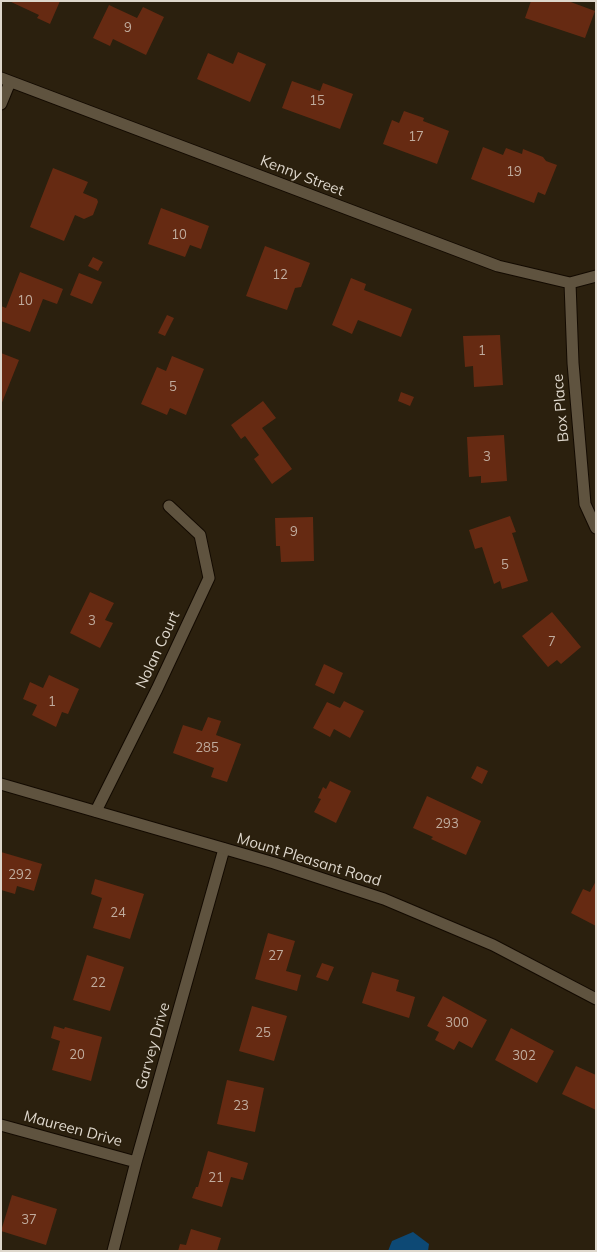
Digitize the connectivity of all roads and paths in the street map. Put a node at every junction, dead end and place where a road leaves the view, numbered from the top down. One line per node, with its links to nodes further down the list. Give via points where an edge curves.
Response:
1 (5, 80): 2 (street); 4 (street, Kenny Street, via 498,266)
2 (1, 104)
3 (596, 276): 4 (street, Kenny Street)
4 (570, 283): 6 (street, Box Place, via 572,363 585,504)
5 (169, 506): 8 (street, Nolan Court, via 200,535 209,578)
6 (596, 528)
7 (1, 784): 8 (street, Mount Pleasant Road)
8 (96, 811): 9 (street, Mount Pleasant Road)
9 (224, 849): 10 (street, Mount Pleasant Road, via 384,899 493,945); 12 (street, Garvey Drive)
10 (596, 999)
11 (1, 1125): 12 (street, Maureen Drive)
12 (136, 1162): 13 (street, Garvey Drive)
13 (113, 1251)

